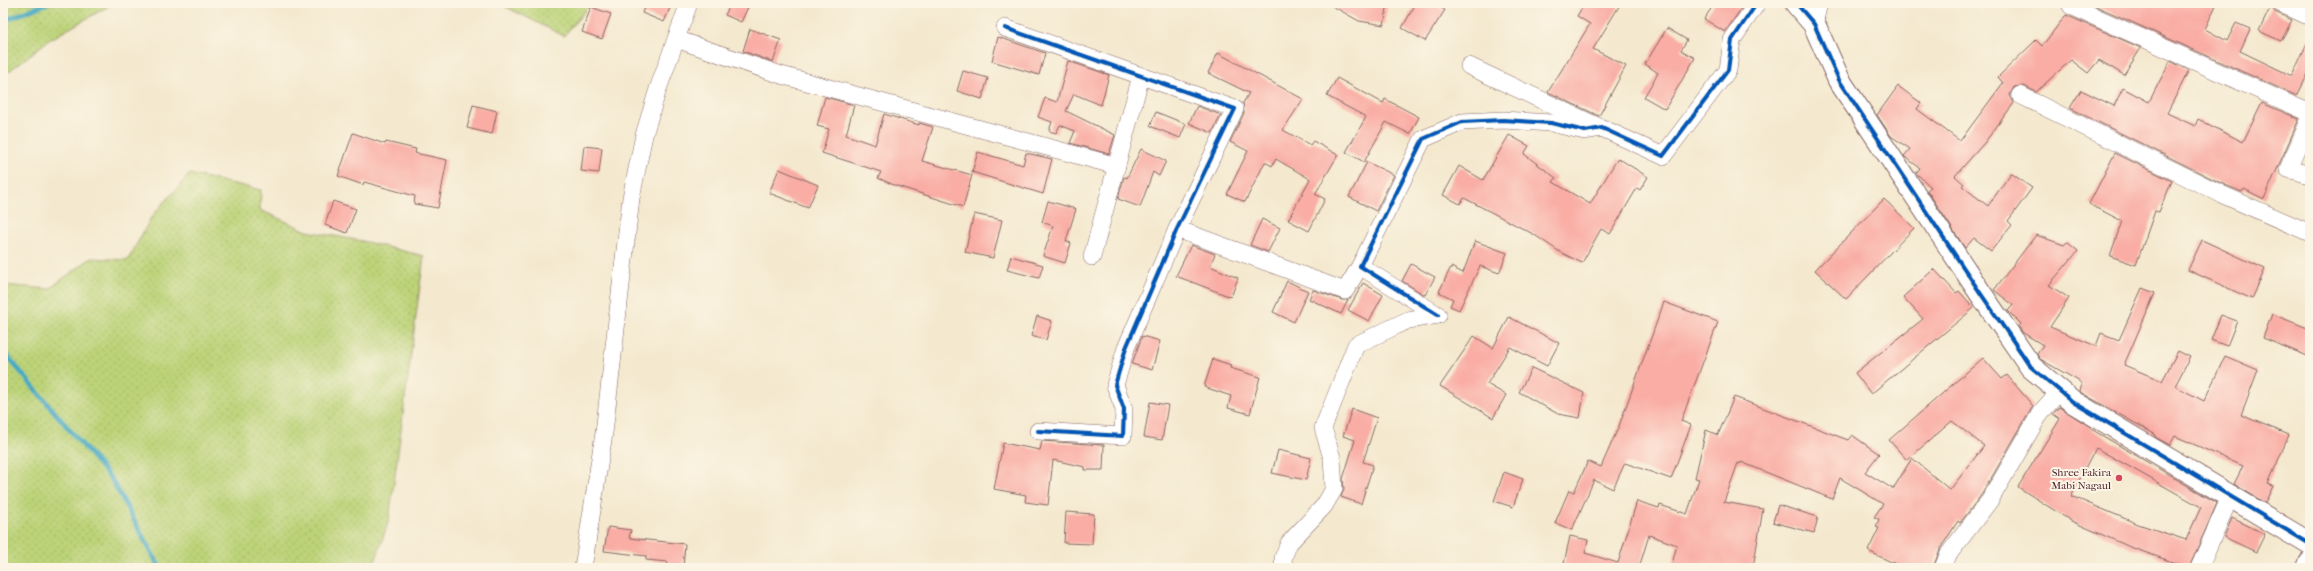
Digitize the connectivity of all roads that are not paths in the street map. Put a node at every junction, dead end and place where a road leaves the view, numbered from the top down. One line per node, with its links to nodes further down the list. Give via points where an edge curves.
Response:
1 (689, 3): 10 (street)
2 (1757, 3): 16 (street, via 1732,40 1728,70 1663,156)
3 (1796, 3): 8 (main road)
4 (1819, 3): 8 (street)
5 (2280, 3): 7 (street)
6 (2071, 6): 14 (street)
7 (2310, 17)
8 (1814, 24): 23 (main road, via 1839,80 1981,294 2031,367)
9 (1005, 28): 12 (street)
10 (676, 39): 17 (street, via 781,75); 28 (street, via 644,135 631,198 604,434)
11 (1469, 66): 16 (street)
12 (1141, 76): 17 (street); 19 (street, via 1235,108)
13 (2020, 95): 20 (street, via 2221,194)
14 (2310, 113)
15 (2310, 119): 18 (street, via 2288,169)
16 (1602, 128): 22 (street, via 1585,131 1551,123 1503,120 1462,122 1422,138)
17 (1117, 166): 21 (street)
18 (2310, 174)
19 (1177, 229): 22 (street, via 1345,291); 24 (street, via 1126,348 1115,385 1124,409 1123,436)
20 (2310, 233)
21 (1092, 257)
22 (1360, 266): 29 (street, via 1438,315 1408,320 1356,345 1323,428 1332,458 1334,489 1324,506 1289,543 1283,558)
23 (2060, 391): 25 (main road, via 2073,402); 30 (street, via 2041,412 1990,500 1948,555)
24 (1038, 431)
25 (2230, 497): 26 (main road); 31 (street)
26 (2310, 544)
27 (2310, 563): 32 (main road)
28 (583, 568)
29 (1284, 568)
30 (1943, 568)
31 (2199, 568)
32 (2308, 568)

